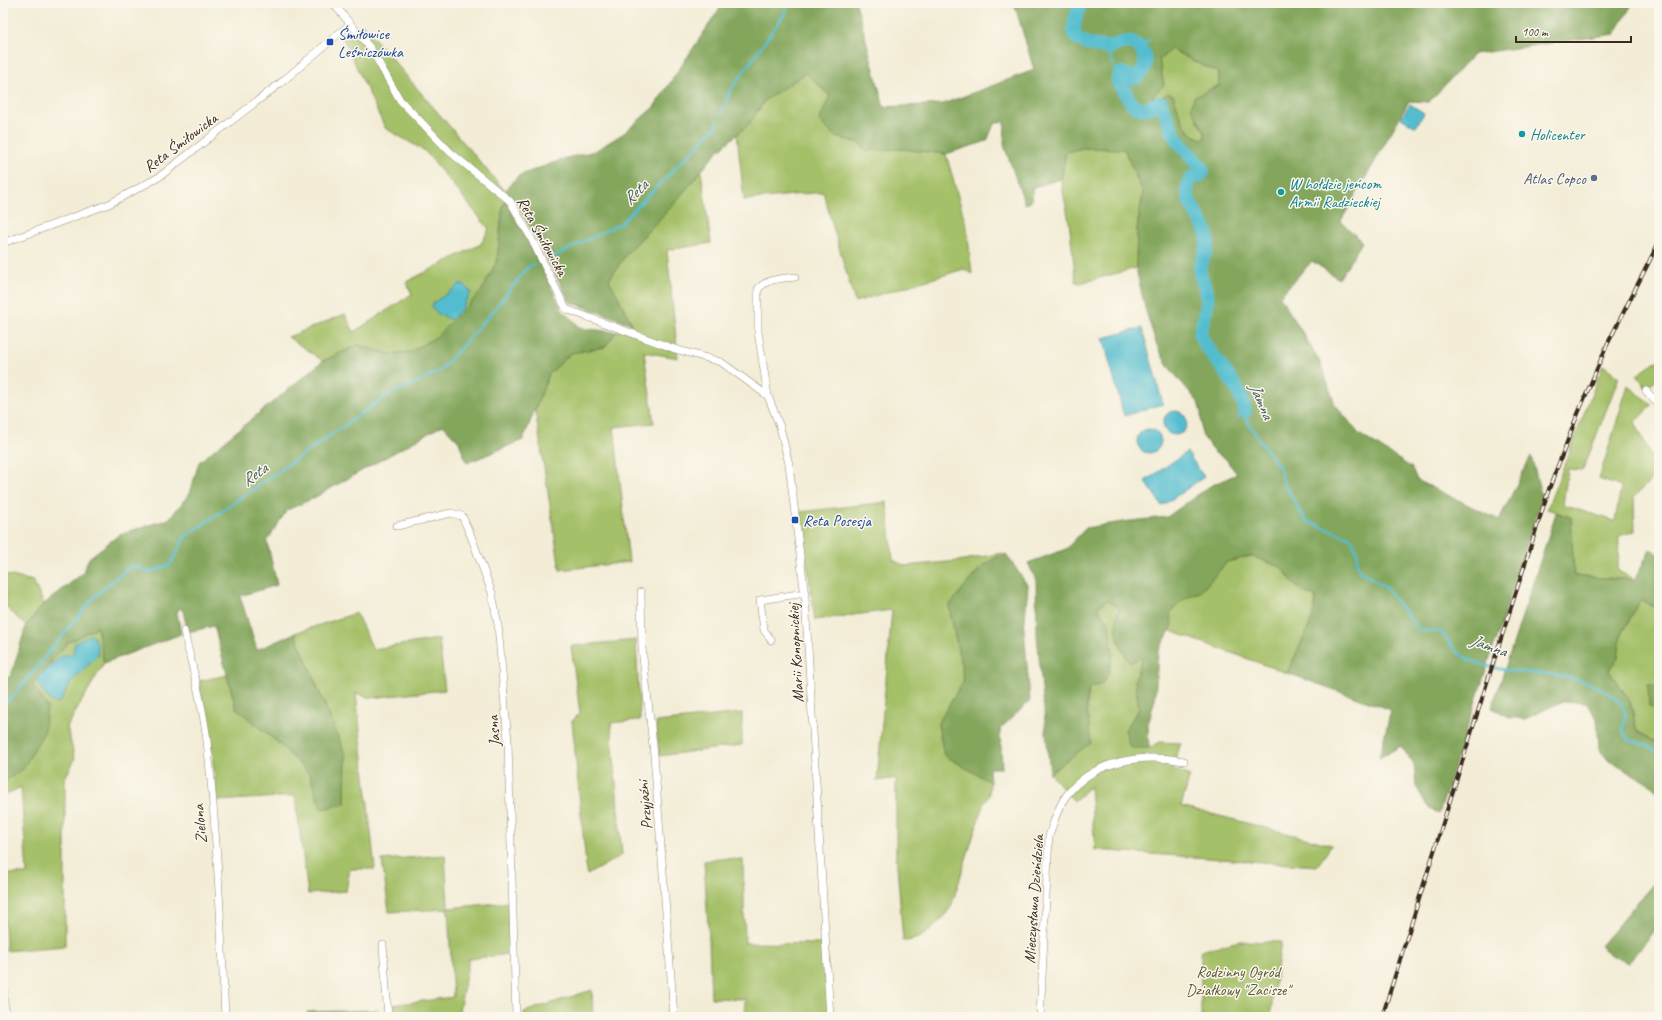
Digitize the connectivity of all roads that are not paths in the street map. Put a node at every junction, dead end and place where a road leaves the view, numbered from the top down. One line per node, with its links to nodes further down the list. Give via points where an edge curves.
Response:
1 (333, 3): 2 (street, Reta Śmiłowicka)
2 (350, 24): 3 (street, Reta Śmiłowicka, via 289,76 159,177 108,204); 6 (street, Reta Śmiłowicka, via 371,49 400,100 450,152 510,201 566,310 675,349 721,362)
3 (3, 243)
4 (795, 277): 6 (street, Marii Konopnickiej, via 770,280 758,289 758,332)
5 (1646, 391): 7 (street)
6 (768, 396): 10 (street, Marii Konopnickiej, via 780,428 789,464)
7 (1659, 405)
8 (397, 526): 19 (street, Jasna, via 451,513 462,516 472,536 496,612 508,750)
9 (641, 592): 20 (street, Przyjaźni, via 642,648 654,755)
10 (805, 593): 12 (street, via 760,600 764,630); 21 (street, Marii Konopnickiej)
11 (184, 631): 17 (street, Zielona, via 207,741 220,898)
12 (771, 640)
13 (1184, 761): 22 (street, Mieczysława Dzieńdziela, via 1170,758 1139,758 1101,768 1066,796 1057,812 1049,843)
14 (383, 944): 18 (street)
15 (3, 981): 16 (street)
16 (5, 1017)
17 (225, 1017)
18 (388, 1017)
19 (516, 1017)
20 (674, 1017)
21 (830, 1017)
22 (1040, 1017)

